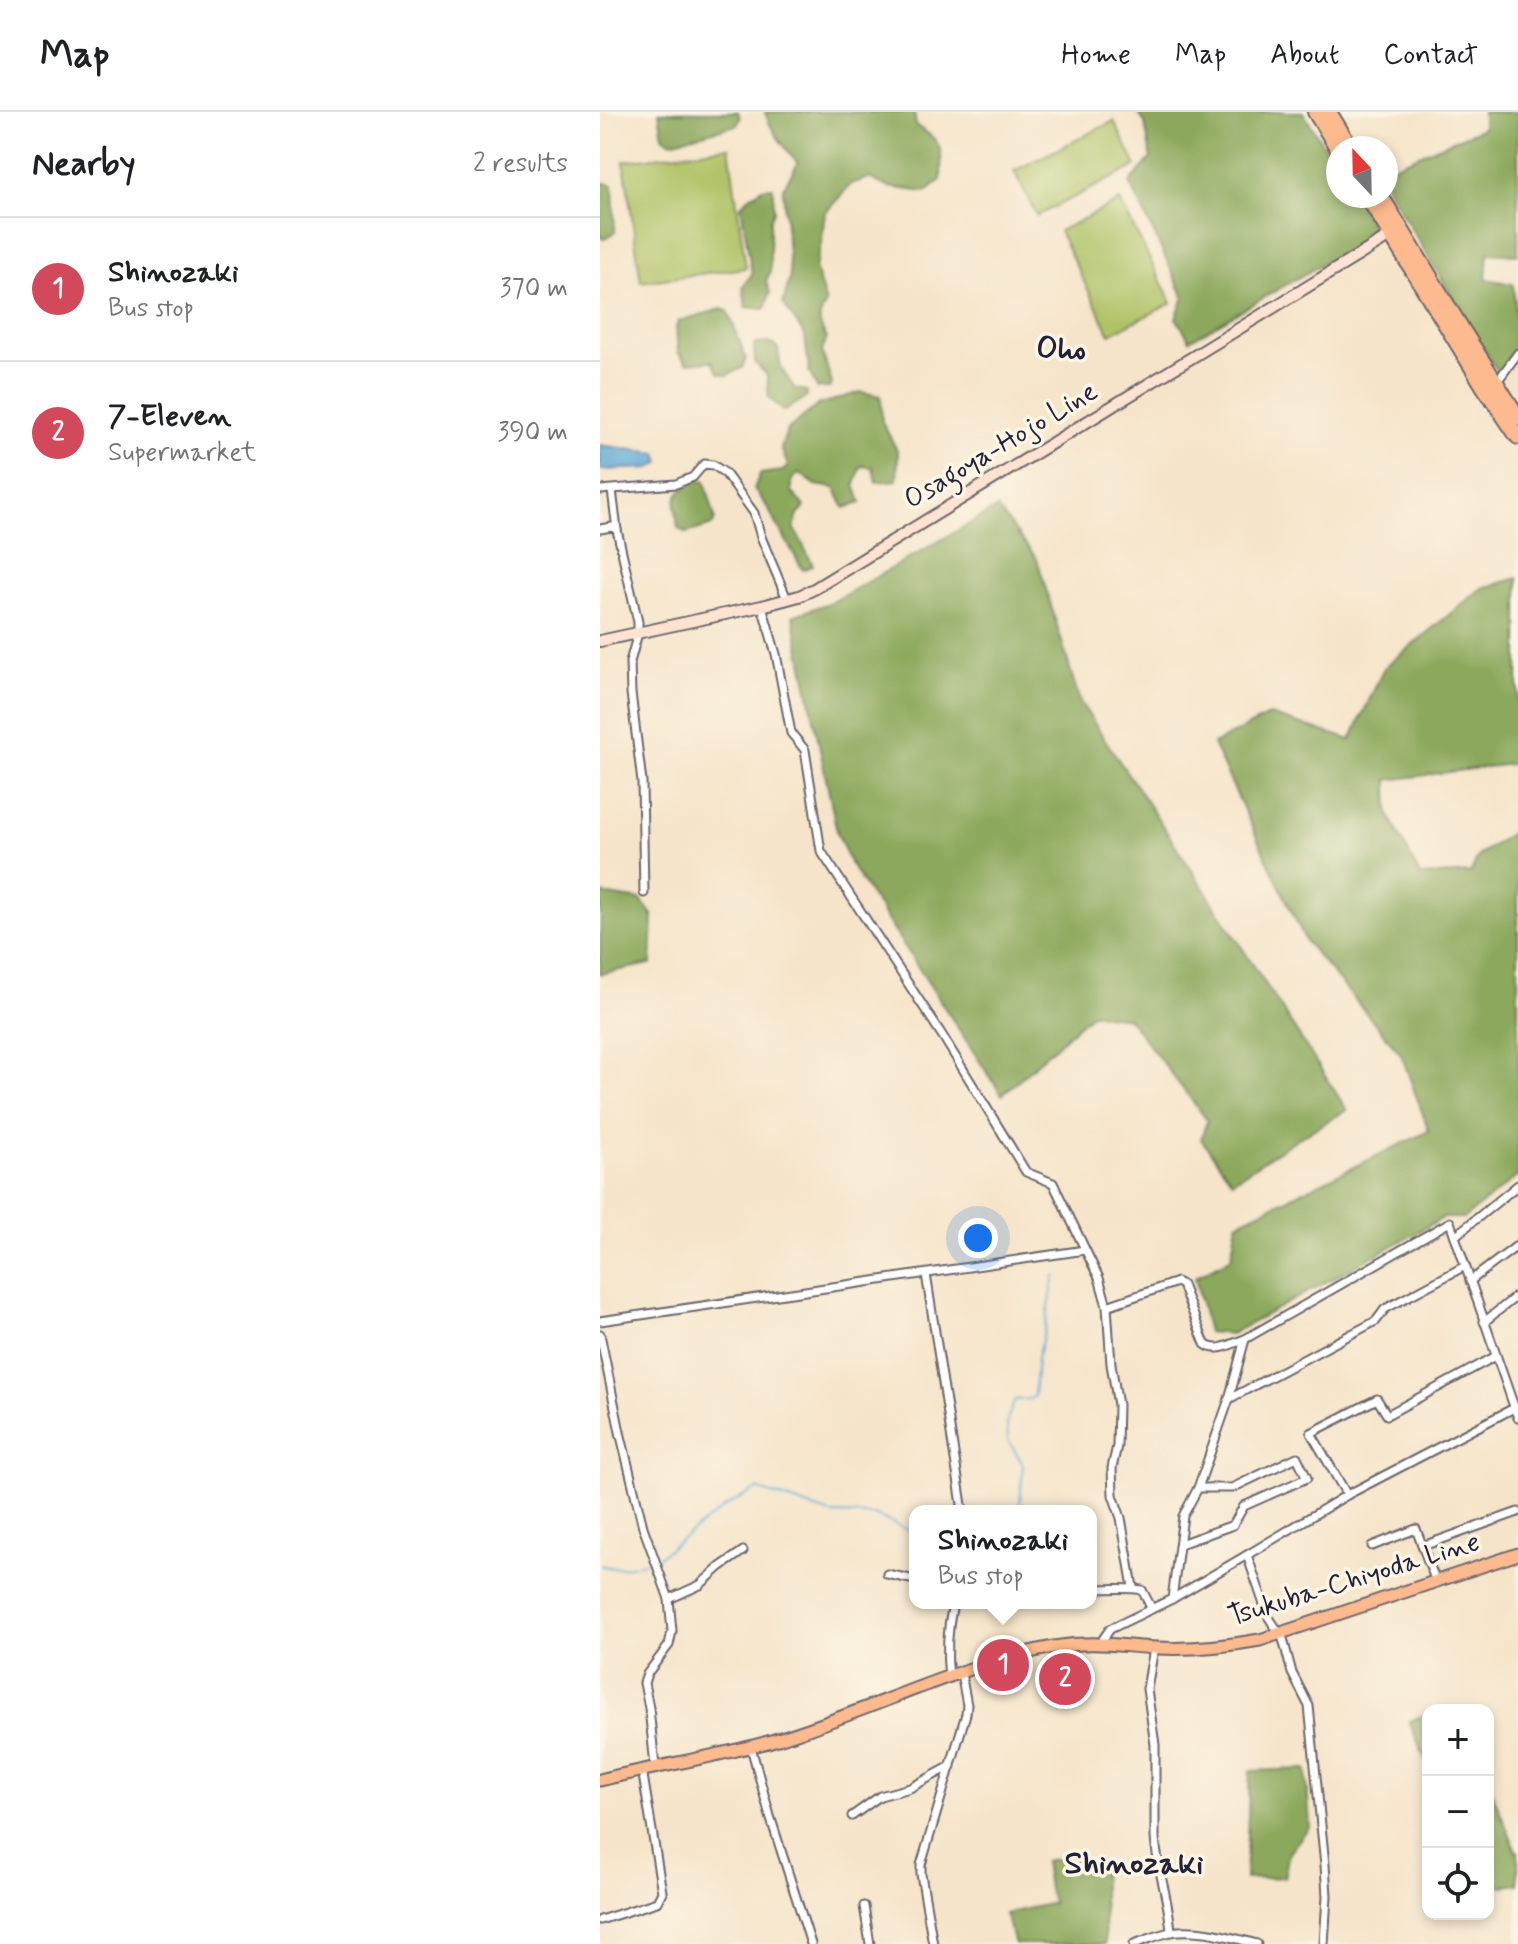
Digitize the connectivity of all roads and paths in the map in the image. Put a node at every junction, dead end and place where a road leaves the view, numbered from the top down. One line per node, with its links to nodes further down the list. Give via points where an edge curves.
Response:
1 (1315, 112): 3 (highway)
2 (1329, 112): 4 (highway)
3 (1330, 136)
4 (1344, 136)
5 (1377, 208): 7 (highway)
6 (1386, 208): 7 (highway)
7 (1396, 232): 9 (highway); 11 (highway); 16 (main road, Osagoya-Hojo Line, via 814,589)
8 (1518, 353): 9 (street)
9 (1496, 383): 10 (highway)
10 (1518, 417)
11 (1518, 437)
12 (600, 490): 13 (street)
13 (612, 490): 15 (street); 16 (street, via 676,484 693,477 700,466 713,465 754,513)
14 (600, 529): 15 (street)
15 (617, 530): 18 (street)
16 (787, 599): 17 (main road, Osagoya-Hojo Line)
17 (762, 606): 18 (main road, Osagoya-Hojo Line); 24 (street, via 791,733 805,750 821,851 1026,1172 1053,1183)
18 (638, 633): 19 (main road, Osagoya-Hojo Line); 20 (street, via 630,662 642,782)
19 (600, 641)
20 (644, 893)
21 (1518, 1185): 22 (street)
22 (1455, 1236): 25 (street); 33 (street, via 1450,1222)
23 (1518, 1245): 27 (street)
24 (1085, 1250): 26 (street); 29 (street)
25 (1465, 1266): 27 (street); 35 (street, via 1385,1309 1376,1321)
26 (926, 1274): 30 (street); 40 (street)
27 (1470, 1281): 31 (street)
28 (1518, 1295): 31 (street)
29 (1107, 1306): 33 (street, via 1177,1282 1205,1344 1218,1349); 51 (street, via 1118,1405 1113,1495)
30 (600, 1321)
31 (1484, 1322): 34 (street)
32 (600, 1334): 53 (street, via 643,1527)
33 (1245, 1339): 35 (street)
34 (1496, 1356): 36 (street); 39 (street, via 1387,1415 1377,1399 1311,1433)
35 (1229, 1399): 38 (street)
36 (1517, 1407): 37 (street); 39 (street)
37 (1518, 1418)
38 (1198, 1488): 42 (street, via 1183,1516); 42 (street, via 1232,1488 1297,1457 1307,1478 1244,1506 1233,1525)
39 (1347, 1495): 47 (street)
40 (962, 1505)
41 (1518, 1512): 44 (street)
42 (1180, 1544): 54 (street)
43 (1372, 1546): 44 (street, via 1416,1529)
44 (1423, 1546): 50 (street)
45 (743, 1551): 53 (street, via 700,1585)
46 (1518, 1554): 50 (main road, Tsukuba-Chiyoda Line)
47 (1247, 1555): 54 (street); 57 (street)
48 (887, 1574): 49 (street)
49 (909, 1579)
50 (1436, 1582): 57 (main road, Tsukuba-Chiyoda Line)
51 (1133, 1587): 52 (street); 56 (street, via 1142,1590)
52 (1097, 1589)
53 (669, 1599): 62 (street, via 669,1645 644,1683)
54 (1172, 1599): 56 (street)
55 (952, 1609): 60 (street, via 949,1631)
56 (1152, 1609): 58 (street, via 1110,1629)
57 (1279, 1634): 59 (main road, Tsukuba-Chiyoda Line, via 1231,1645); 75 (street, via 1309,1706 1327,1896)
58 (1101, 1642): 59 (main road, Tsukuba-Chiyoda Line); 60 (main road, Tsukuba-Chiyoda Line, via 1010,1657)
59 (1154, 1648): 69 (street, via 1147,1689 1154,1736 1156,1851)
60 (955, 1676): 61 (main road, Tsukuba-Chiyoda Line); 63 (street, via 967,1705)
61 (751, 1747): 62 (main road, Tsukuba-Chiyoda Line); 70 (street)
62 (655, 1766): 64 (main road, Tsukuba-Chiyoda Line)
63 (951, 1766): 66 (street, via 910,1788 880,1796); 72 (street, via 921,1865)
64 (642, 1769): 65 (main road, Tsukuba-Chiyoda Line); 68 (street, via 662,1892 657,1902)
65 (600, 1780)
66 (852, 1816)
67 (864, 1906): 71 (street)
68 (600, 1920)
69 (1171, 1932): 73 (street); 74 (street, via 1223,1934)
70 (811, 1944)
71 (870, 1944)
72 (933, 1944)
73 (1134, 1944)
74 (1257, 1944)
75 (1324, 1944)

